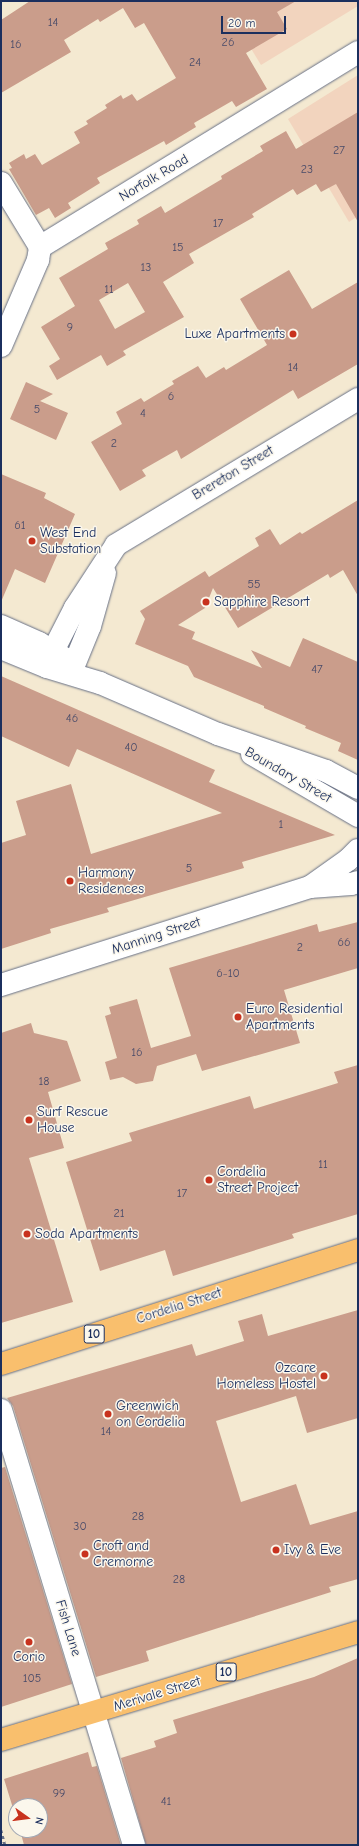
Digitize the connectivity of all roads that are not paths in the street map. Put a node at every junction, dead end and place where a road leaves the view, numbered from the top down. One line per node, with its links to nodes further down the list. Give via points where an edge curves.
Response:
1 (358, 52): 3 (street, Norfolk Road)
2 (1, 182): 3 (street)
3 (40, 248): 4 (street, via 38,260)
4 (1, 346)
5 (358, 399): 6 (street, Brereton Street, via 128,537)
6 (111, 551): 9 (street, Brereton Street, via 75,608); 10 (street, via 90,626)
7 (1, 626): 9 (street, Boundary Street)
8 (1, 648): 11 (street, Boundary Street, via 47,667)
9 (53, 651): 10 (street, Boundary Street)
10 (74, 665): 11 (street, Boundary Street)
11 (100, 683): 12 (street, Boundary Street)
12 (218, 734): 13 (street, Boundary Street, via 326,771); 14 (street, Boundary Street)
13 (358, 788)
14 (358, 816)
15 (358, 850): 17 (street, Manning Street)
16 (358, 882): 17 (street, Manning Street)
17 (310, 887): 18 (street, Manning Street)
18 (1, 985)
19 (358, 1250): 20 (main road, Cordelia Street / 10)
20 (1, 1364)
21 (1, 1410): 23 (street, Fish Lane)
22 (358, 1632): 23 (main road, Merivale Street / 10)
23 (94, 1713): 24 (main road, Merivale Street / 10); 25 (street, Fish Lane)
24 (1, 1740)
25 (134, 1845)

